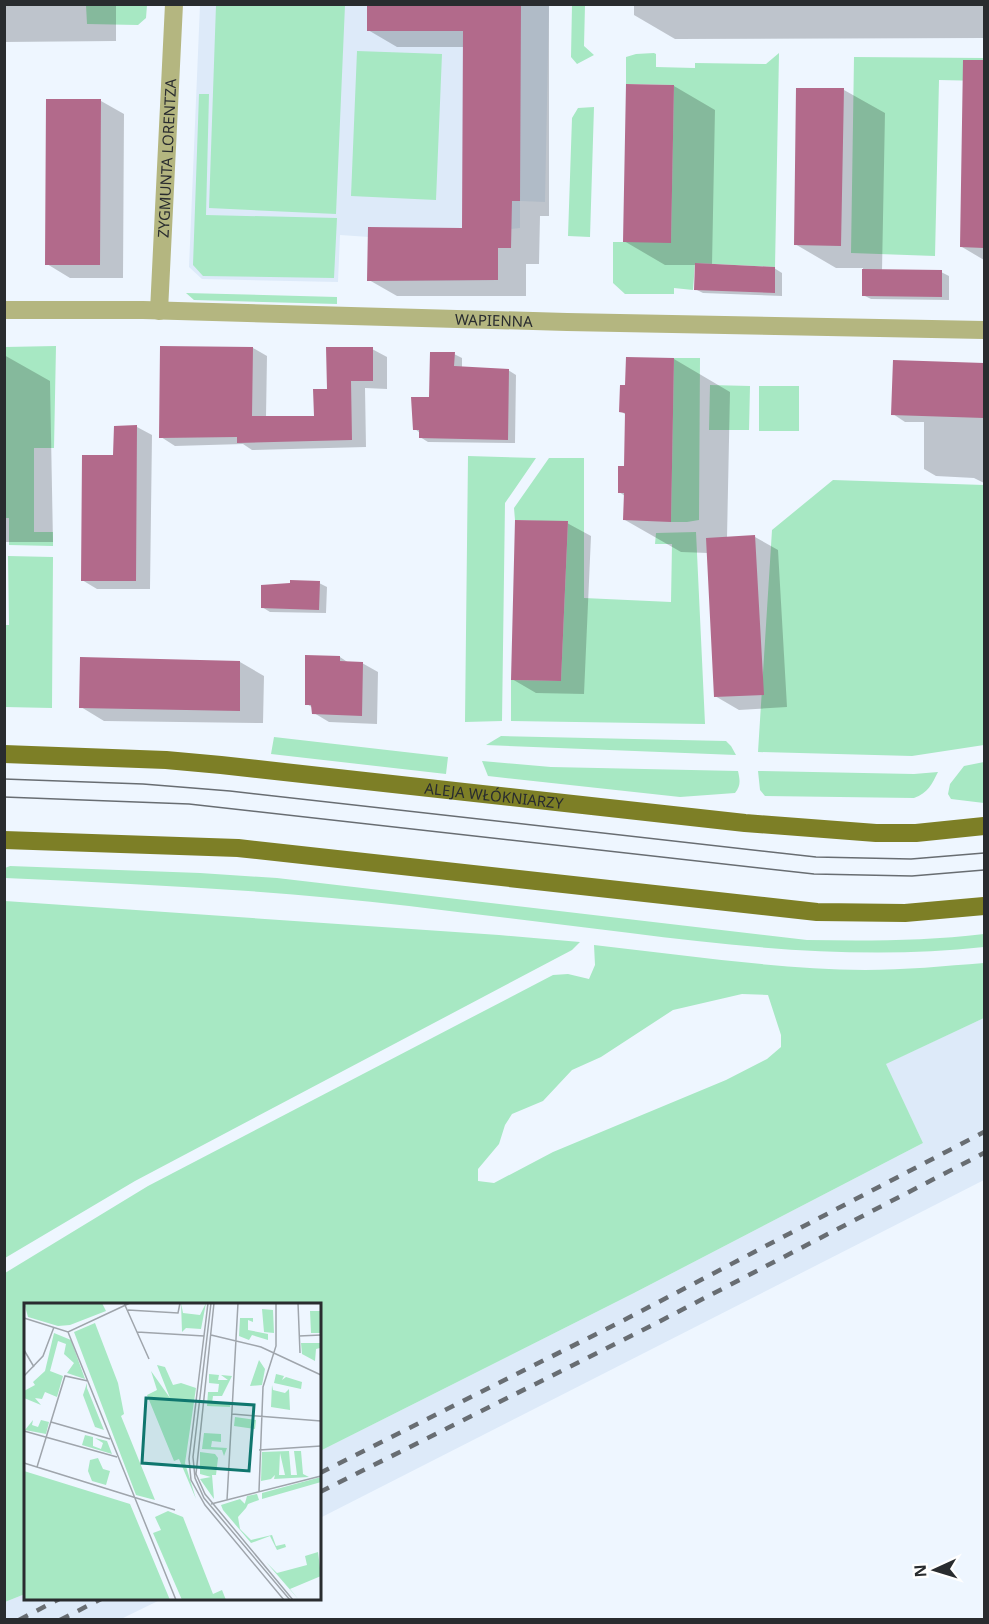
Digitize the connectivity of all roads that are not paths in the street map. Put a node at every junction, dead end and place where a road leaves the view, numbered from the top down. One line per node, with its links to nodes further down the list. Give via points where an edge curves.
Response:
1 (174, 4): 3 (street, ZYGMUNTA LORENTZA)
2 (4, 310): 3 (street, WAPIENNA)
3 (159, 311): 4 (street, WAPIENNA)
4 (984, 330)
5 (4, 754): 6 (main road, ALEJA WŁÓKNIARZY, via 221,765 827,831 916,833)
6 (984, 826)
7 (4, 840): 8 (main road, via 237,848 817,912 905,913)
8 (984, 906)

